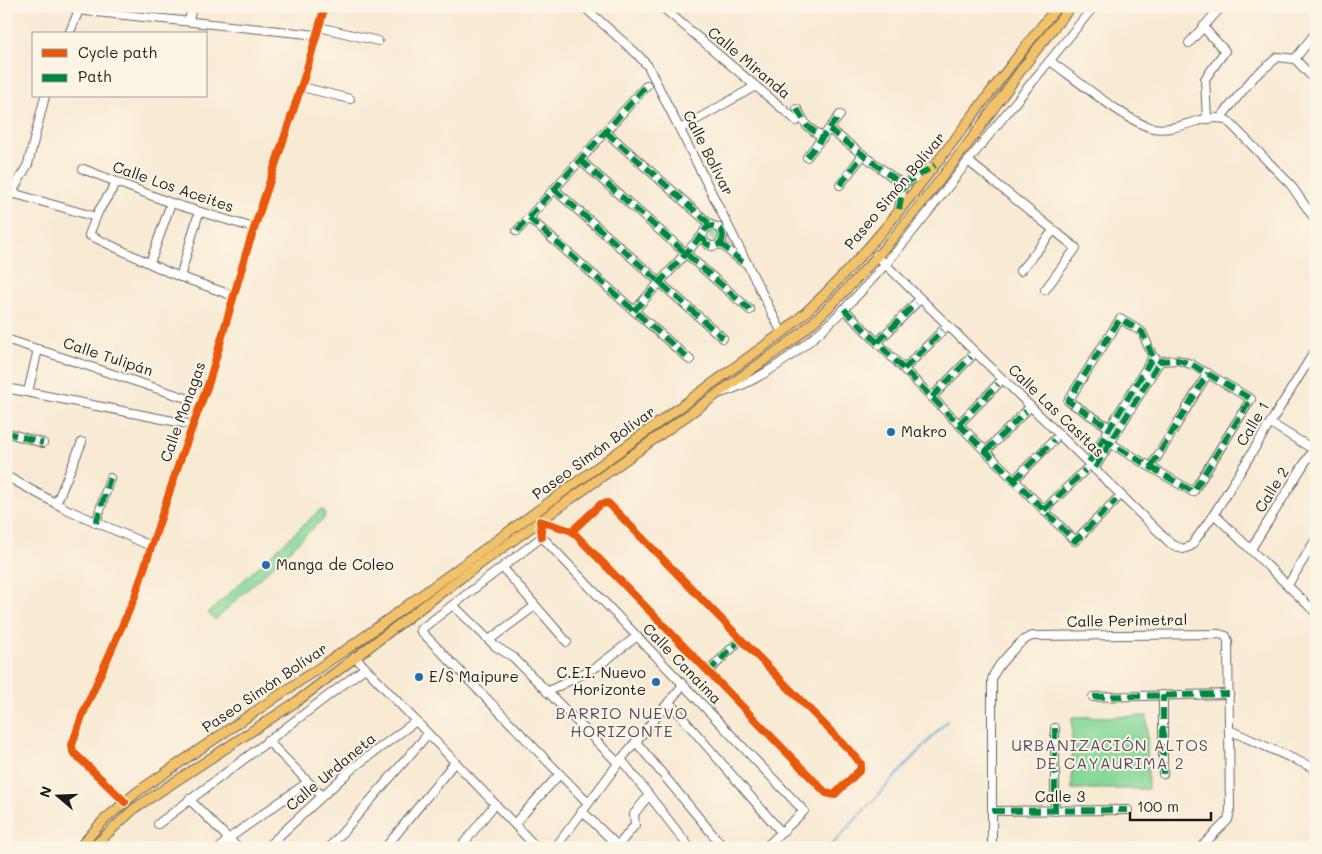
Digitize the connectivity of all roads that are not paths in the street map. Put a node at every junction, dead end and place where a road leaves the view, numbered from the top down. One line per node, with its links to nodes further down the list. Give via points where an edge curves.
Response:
1 (66, 6): 10 (street)
2 (192, 6): 13 (street)
3 (325, 6): 15 (street, Calle Monagas)
4 (583, 6): 9 (street, Calle Bolívar)
5 (661, 6): 26 (street, Calle Miranda)
6 (1094, 6): 21 (street, Paseo Simón Bolívar)
7 (1222, 6): 14 (street)
8 (1057, 7): 12 (main road); 43 (main road, Paseo Simón Bolívar)
9 (592, 9): 35 (street, Calle Bolívar, via 648,66)
10 (78, 10): 11 (street); 16 (street)
11 (122, 10): 13 (street)
12 (1069, 10): 24 (main road, Paseo Simón Bolívar)
13 (189, 21): 15 (street)
14 (1203, 27): 19 (street); 33 (street, via 1225,51 1205,79)
15 (318, 31): 18 (street); 25 (street, Calle Monagas)
16 (70, 32)
17 (1316, 32): 20 (street)
18 (378, 42)
19 (1189, 43)
20 (1295, 59): 22 (street); 32 (street, via 1282,56 1274,59 1254,77)
21 (1050, 61): 27 (street, Paseo Simón Bolívar); 33 (street, via 1144,126 1169,129)
22 (1316, 80)
23 (647, 85): 37 (street)
24 (1010, 85): 27 (street); 63 (main road, Paseo Simón Bolívar, via 928,194)
25 (302, 87): 29 (street); 58 (street, Calle Monagas)
26 (754, 87): 34 (street, Calle Miranda); 35 (street)
27 (1023, 94): 42 (street, Paseo Simón Bolívar)
28 (44, 98): 49 (street, via 28,164)
29 (350, 99)
30 (797, 109): 38 (street, via 807,126)
31 (840, 116): 36 (street)
32 (1221, 117): 33 (street); 56 (street, via 1233,125 1290,184)
33 (1206, 119)
34 (797, 120)
35 (680, 129): 66 (street, Calle Bolívar)
36 (829, 129): 38 (street); 39 (street)
37 (606, 132): 41 (street); 57 (street)
38 (823, 138): 40 (street)
39 (864, 155): 46 (street); 47 (street)
40 (807, 157)
41 (580, 160): 48 (street); 73 (street)
42 (968, 161): 59 (street); 65 (street, Paseo Simón Bolívar)
43 (935, 165): 47 (street); 52 (main road, Paseo Simón Bolívar)
44 (83, 169): 45 (street, Calle Los Aceites)
45 (116, 183): 50 (street, Calle Los Aceites); 54 (street)
46 (840, 184)
47 (902, 185): 52 (street)
48 (554, 189): 55 (street); 77 (street)
49 (12, 193): 51 (street); 54 (street)
50 (171, 202): 53 (street, Calle Los Aceites); 64 (street)
51 (6, 203)
52 (899, 209): 76 (main road, Paseo Simón Bolívar, via 824,296)
53 (199, 212): 58 (street, Calle Los Aceites); 68 (street)
54 (96, 217): 64 (street, via 89,235)
55 (529, 218): 60 (street); 74 (street)
56 (1316, 221)
57 (712, 226): 61 (street); 62 (street, via 723,232)
58 (254, 228): 70 (street, Calle Monagas)
59 (1054, 230): 67 (street); 69 (street, via 1076,248)
60 (517, 231)
61 (703, 234): 62 (street, via 709,245); 74 (street)
62 (720, 243): 66 (street)
63 (876, 255): 65 (street, Calle Las Casitas); 80 (main road, Paseo Simón Bolívar, via 822,315)
64 (150, 263): 68 (street)
65 (886, 263): 72 (street, Paseo Simón Bolívar); 106 (street, Calle Las Casitas)
66 (748, 264): 76 (street, Calle Bolívar)
67 (1020, 271)
68 (180, 277): 70 (street)
69 (1045, 290)
70 (234, 296): 93 (street, Calle Monagas)
71 (916, 304): 79 (street)
72 (844, 309): 79 (street); 91 (street, Paseo Simón Bolívar, via 806,343 771,368)
73 (750, 310)
74 (634, 311): 85 (street)
75 (943, 330): 86 (street)
76 (782, 333): 80 (main road); 116 (main road, Paseo Simón Bolívar)
77 (723, 338)
78 (6, 339): 81 (street, Calle Tulipán)
79 (878, 342): 86 (street)
80 (788, 344): 91 (main road, Paseo Simón Bolívar)
81 (38, 349): 90 (street); 93 (street, Calle Tulipán)
82 (1316, 349): 95 (street, Calle 1)
83 (971, 358): 92 (street)
84 (1156, 359): 87 (street, via 1183,361); 98 (street); 98 (street, via 1142,332 1120,318 1068,401); 101 (street)
85 (690, 360)
86 (904, 369): 92 (street)
87 (1208, 373): 107 (street); 107 (street, via 1251,398 1193,492)
88 (998, 384): 96 (street)
89 (6, 388): 90 (street)
90 (28, 392): 97 (street)
91 (719, 394): 116 (main road, Paseo Simón Bolívar)
92 (932, 397): 96 (street)
93 (201, 403): 97 (street, Calle Monagas)
94 (1026, 411): 105 (street)
95 (1270, 423): 104 (street); 115 (street, Calle 1)
96 (959, 424): 105 (street)
97 (193, 425): 121 (street, Calle Monagas)
98 (1110, 428): 101 (street)
99 (6, 436): 103 (street, via 8,433)
100 (1054, 440): 111 (street)
101 (1106, 441): 106 (street); 107 (street)
102 (82, 442): 113 (street)
103 (43, 443)
104 (1315, 448): 122 (street, Calle 2)
105 (986, 451): 111 (street)
106 (1092, 465): 115 (street, Calle Las Casitas, via 1177,547 1190,547)
107 (1151, 468)
108 (1085, 470): 114 (street)
109 (6, 476): 113 (street)
110 (110, 478): 117 (street)
111 (1014, 480): 114 (street)
112 (1116, 500): 114 (street, via 1075,541)
113 (56, 504): 117 (street)
114 (1044, 510)
115 (1214, 514): 122 (street)
116 (537, 517): 118 (street); 119 (street); 132 (main road, Paseo Simón Bolívar); 156 (main road, Paseo Simón Bolívar)
117 (96, 523): 121 (street)
118 (572, 532): 129 (street, via 607,502); 134 (street)
119 (542, 537): 123 (street); 128 (street, Calle Canaima)
120 (1316, 539): 124 (street)
121 (151, 546): 156 (street, Calle Monagas, via 127,616 84,710 72,746 74,752)
122 (1251, 549): 124 (street)
123 (503, 568): 125 (street); 126 (street)
124 (1288, 585): 127 (street)
125 (453, 606): 130 (street); 151 (street, via 420,630)
126 (535, 606): 130 (street); 131 (street)
127 (1316, 613)
128 (636, 636): 135 (street, Calle Canaima); 136 (street, via 598,666)
129 (741, 639): 134 (street); 134 (street, via 860,761 860,770 836,793 826,793)
130 (489, 640): 136 (street, via 513,657)
131 (567, 642)
132 (355, 657): 133 (street); 169 (main road, Paseo Simón Bolívar, via 290,706 135,808)
133 (365, 668): 141 (street); 145 (street)
134 (708, 672)
135 (683, 684): 140 (street); 165 (street, Calle Canaima, via 804,811)
136 (546, 692): 147 (street)
137 (1229, 694): 138 (street); 143 (street, Calle Perimetral); 161 (street, Calle Perimetral, via 1228,641 1222,634 1028,637 992,675)
138 (1163, 695): 139 (street); 150 (street)
139 (1093, 697)
140 (669, 702): 146 (street); 165 (street)
141 (416, 721): 144 (street); 153 (street, Calle Urdaneta)
142 (1055, 728): 162 (street)
143 (1230, 730): 149 (street); 182 (street, Calle Perimetral, via 1229,817)
144 (428, 734): 148 (street); 173 (street)
145 (268, 740): 152 (street); 155 (street)
146 (636, 742): 147 (street); 179 (street)
147 (620, 761): 154 (street); 157 (street)
148 (455, 762): 158 (street); 174 (street)
149 (1316, 769)
150 (1163, 774)
151 (559, 775): 157 (street); 164 (street)
152 (308, 782): 153 (street); 166 (street)
153 (321, 795): 172 (street, Calle Urdaneta)
154 (649, 795): 167 (street, via 634,814 635,825); 178 (street)
155 (189, 799): 163 (street); 166 (street)
156 (125, 802): 168 (main road, Paseo Simón Bolívar)
157 (588, 803): 160 (street)
158 (495, 804): 164 (street); 175 (street)
159 (1128, 810): 162 (street, Calle 3)
160 (582, 811): 167 (street); 177 (street)
161 (992, 811): 162 (street, Calle 3); 181 (street, Calle Perimetral)
162 (1055, 811)
163 (158, 824)
164 (514, 824): 176 (street)
165 (781, 832): 180 (street)
166 (228, 839): 170 (street); 171 (street)
167 (618, 847)
168 (79, 848)
169 (92, 848)
170 (220, 848)
171 (238, 848)
172 (266, 848)
173 (330, 848)
174 (385, 848)
175 (460, 848)
176 (537, 848)
177 (555, 848)
178 (690, 848)
179 (724, 848)
180 (765, 848)
181 (992, 848)
182 (1200, 848)

